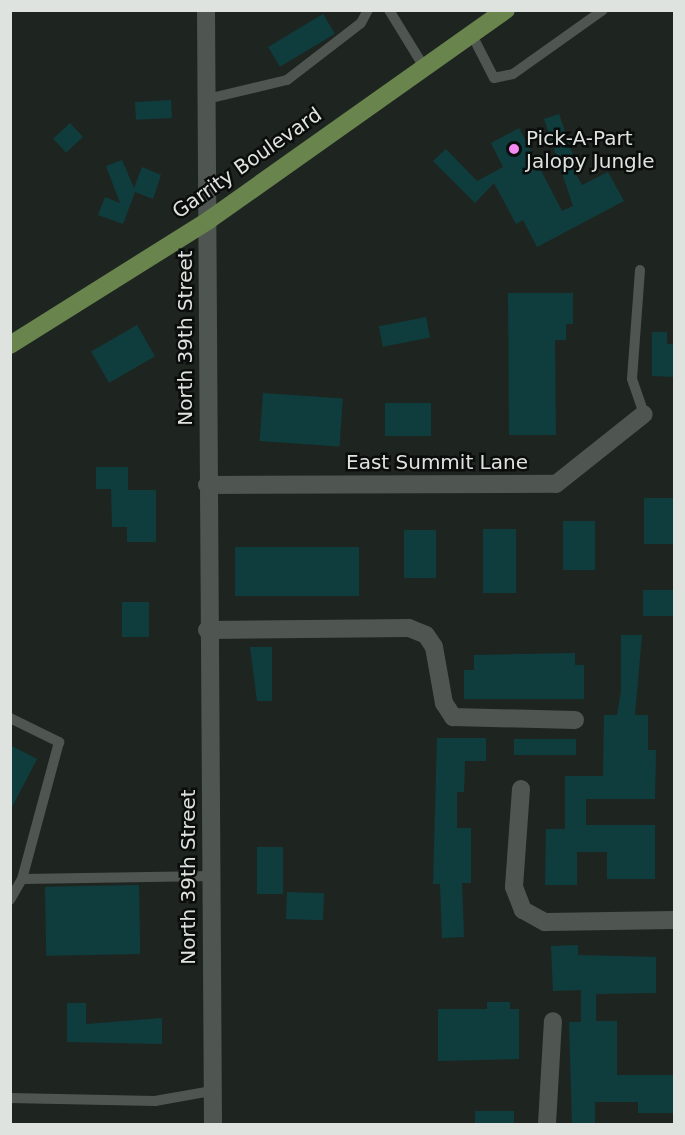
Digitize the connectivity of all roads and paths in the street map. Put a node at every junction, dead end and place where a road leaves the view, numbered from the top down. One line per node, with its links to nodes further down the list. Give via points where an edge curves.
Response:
1 (206, 10): 8 (street, North 39th Street)
2 (368, 10): 8 (lane, via 361,23 288,80)
3 (389, 10): 7 (lane)
4 (506, 10): 6 (main road, Garrity Boulevard)
5 (603, 10): 6 (lane, via 513,74 494,78)
6 (472, 35): 7 (main road, Garrity Boulevard)
7 (424, 67): 9 (main road, Garrity Boulevard)
8 (207, 99): 9 (street, North 39th Street)
9 (208, 220): 11 (main road, Garrity Boulevard); 13 (street, North 39th Street)
10 (640, 270): 12 (lane, via 632,379)
11 (10, 345)
12 (644, 414): 13 (street, East Summit Lane, via 556,484)
13 (207, 485): 14 (street, North 39th Street)
14 (207, 630): 16 (street, via 409,628 426,636 434,647 444,704 453,717); 18 (street, North 39th Street)
15 (10, 718): 19 (lane, via 59,742)
16 (575, 720)
17 (521, 789): 21 (street, via 514,886 524,910 545,922)
18 (212, 876): 19 (lane); 23 (street, North 39th Street)
19 (22, 879): 20 (lane)
20 (10, 900)
21 (675, 920)
22 (553, 1021): 26 (street)
23 (212, 1091): 24 (lane, via 155,1101); 25 (street, North 39th Street)
24 (10, 1098)
25 (213, 1125)
26 (547, 1125)

